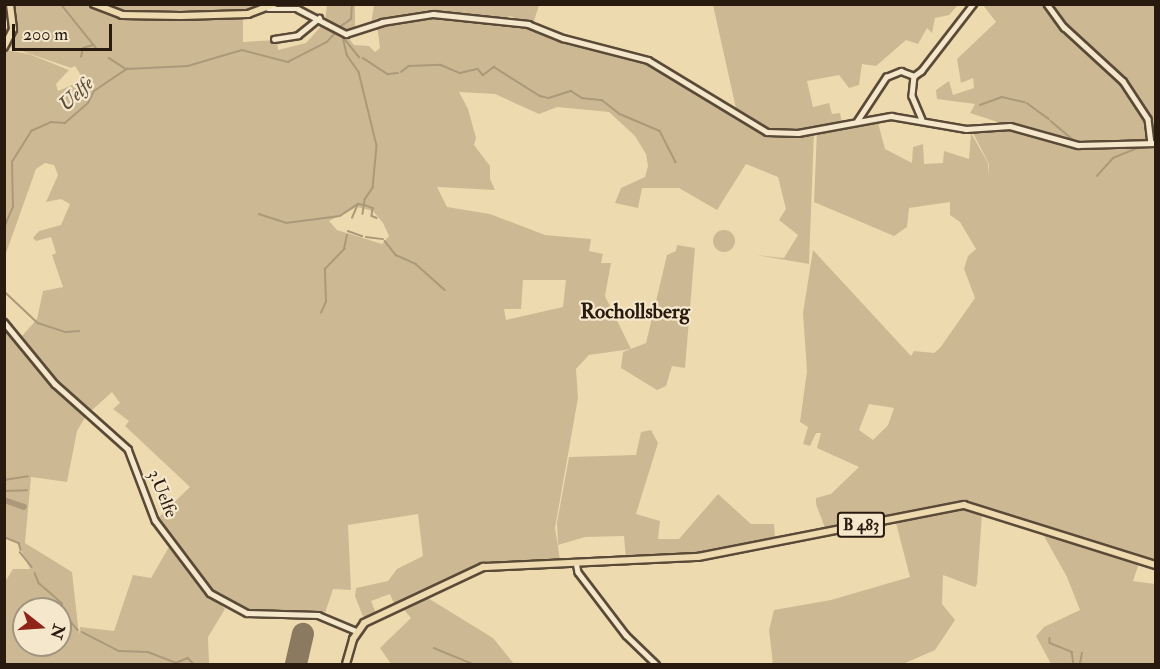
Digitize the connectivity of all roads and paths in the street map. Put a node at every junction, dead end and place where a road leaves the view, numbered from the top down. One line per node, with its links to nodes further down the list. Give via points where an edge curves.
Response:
1 (10, 4): 8 (main road, via 13,29)
2 (94, 4): 5 (main road, via 114,13 144,16 243,15)
3 (973, 4): 9 (street)
4 (1047, 4): 12 (street, via 1064,27 1128,88 1148,119)
5 (271, 7): 6 (street, via 292,7)
6 (320, 18): 7 (street, via 298,35); 11 (street, via 346,34 382,22 433,14 528,24 563,38 648,60 757,129 790,134)
7 (274, 39)
8 (4, 47)
9 (916, 75): 10 (street, via 912,96); 11 (street, via 901,71 886,77)
10 (922, 119): 11 (street, via 888,116); 12 (street, via 966,129 1010,126 1078,145)
11 (857, 121)
12 (1153, 143)
13 (4, 322): 16 (street, 3.Uelfe, via 54,384 128,449 155,520 210,593 247,613 318,615)
14 (576, 562): 15 (main road, B 483, via 698,557 964,505); 16 (main road, B 483, via 483,567 398,606); 18 (street, via 628,639)
15 (1155, 566)
16 (356, 631): 17 (main road)
17 (346, 664)
18 (656, 664)

